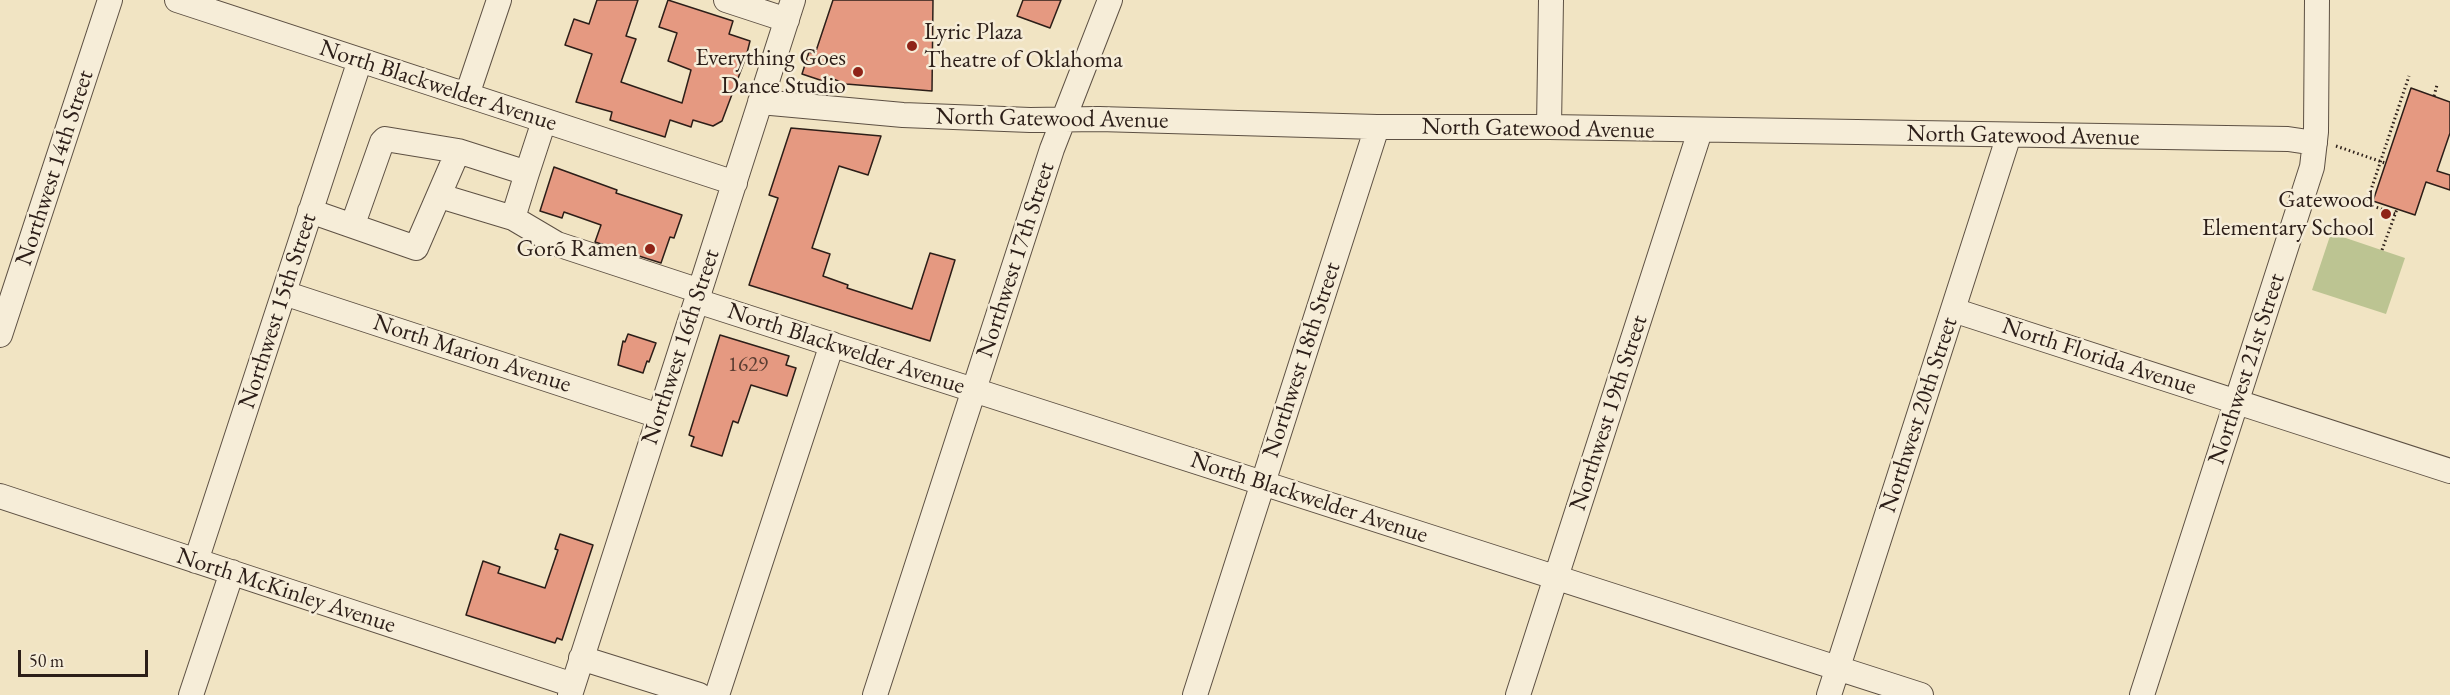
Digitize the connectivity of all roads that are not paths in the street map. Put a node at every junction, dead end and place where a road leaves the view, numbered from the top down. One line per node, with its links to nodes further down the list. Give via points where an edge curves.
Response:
1 (110, 0): 29 (street, Northwest 14th Street)
2 (498, 0): 10 (street)
3 (726, 0): 8 (street)
4 (1110, 0): 12 (street, Northwest 17th Street)
5 (1551, 0): 15 (street)
6 (2317, 0): 18 (street, Northwest 21st Street)
7 (190, 2): 9 (street, North Blackwelder Avenue)
8 (790, 10): 11 (street, Northwest 16th Street)
9 (360, 60): 10 (street, North Blackwelder Avenue); 23 (street, Northwest 15th Street)
10 (467, 95): 13 (street, North Blackwelder Avenue)
11 (760, 102): 12 (street, North Gatewood Avenue, via 903,115); 21 (street, Northwest 16th Street)
12 (1064, 119): 14 (street, North Gatewood Avenue); 31 (street, Northwest 17th Street)
13 (544, 121): 20 (street); 21 (street, North Blackwelder Avenue)
14 (1377, 127): 15 (street, North Gatewood Avenue); 35 (street, Northwest 18th Street)
15 (1549, 127): 16 (street, North Gatewood Avenue)
16 (1700, 131): 17 (street, North Gatewood Avenue); 39 (street, Northwest 19th Street)
17 (2009, 135): 18 (street, North Gatewood Avenue, via 2288,140); 28 (street, Northwest 20th Street)
18 (2325, 145): 32 (street, Northwest 21st Street, via 2312,167)
19 (458, 151): 20 (street); 22 (street); 25 (street, via 385,139)
20 (527, 173): 24 (street)
21 (735, 183): 27 (street, Northwest 16th Street)
22 (440, 196): 24 (street, North Blackwelder Avenue); 25 (street, via 416,248)
23 (310, 211): 25 (street); 26 (street, Northwest 15th Street)
24 (513, 218): 27 (street, North Blackwelder Avenue, via 557,244)
25 (353, 224)
26 (284, 293): 33 (street, North Marion Avenue); 37 (street, Northwest 15th Street)
27 (698, 296): 30 (street, North Blackwelder Avenue); 33 (street, Northwest 16th Street)
28 (1953, 310): 32 (street, North Florida Avenue); 41 (street, Northwest 20th Street)
29 (0, 335)
30 (832, 344): 31 (street, North Blackwelder Avenue); 45 (street)
31 (974, 390): 35 (street, North Blackwelder Avenue); 46 (street, Northwest 17th Street)
32 (2236, 402): 34 (street, North Florida Avenue); 51 (street, Northwest 21st Street)
33 (659, 416): 40 (street, Northwest 16th Street)
34 (2450, 471)
35 (1263, 483): 39 (street, North Blackwelder Avenue); 47 (street, Northwest 18th Street)
36 (0, 496): 37 (street, North McKinley Avenue)
37 (196, 561): 38 (street, North McKinley Avenue)
38 (232, 572): 42 (street, North McKinley Avenue); 43 (street)
39 (1556, 578): 41 (street, North Blackwelder Avenue); 48 (street, Northwest 19th Street)
40 (581, 658): 42 (street, Northwest 16th Street); 44 (street)
41 (1837, 668): 49 (street, Northwest 20th Street); 50 (street, North Blackwelder Avenue)
42 (571, 690)
43 (192, 695)
44 (699, 695)
45 (717, 695)
46 (875, 695)
47 (1195, 695)
48 (1518, 695)
49 (1828, 695)
50 (1921, 695)
51 (2142, 695)

